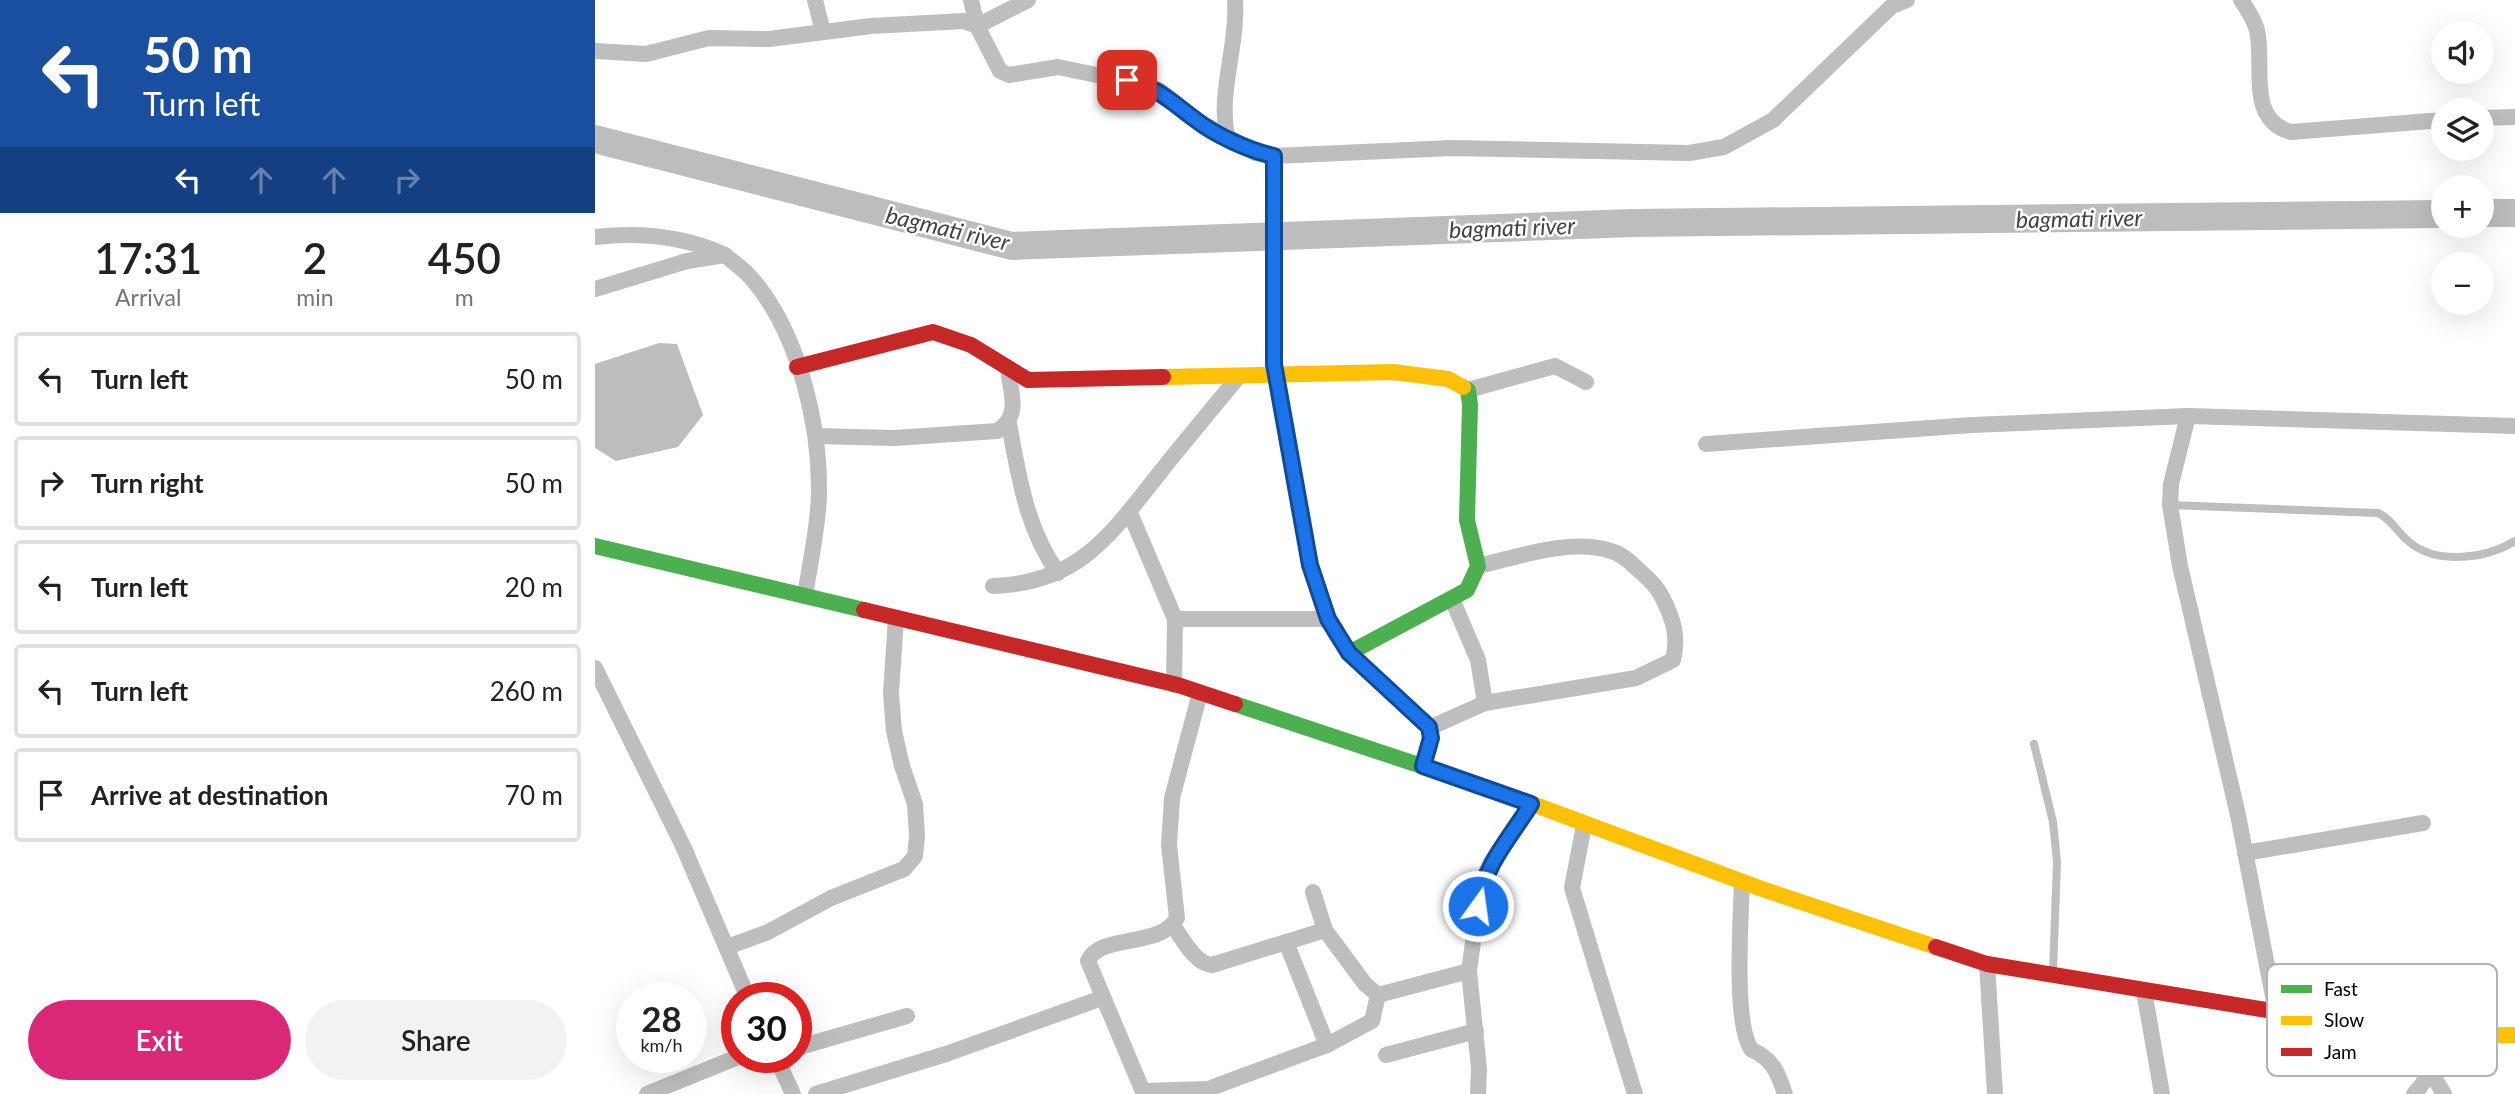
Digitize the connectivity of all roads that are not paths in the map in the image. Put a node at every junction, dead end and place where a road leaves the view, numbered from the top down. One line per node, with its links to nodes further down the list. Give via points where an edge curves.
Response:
1 (815, 0): 8 (street)
2 (971, 0): 7 (street)
3 (1028, 0): 7 (street)
4 (1235, 0): 13 (street, via 1237,29)
5 (1907, 0): 14 (street, via 1892,6 1773,120 1724,147 1689,153 1452,148)
6 (2241, 0): 12 (street, via 2256,29 2264,112 2277,128 2291,132)
7 (977, 26): 8 (street, via 964,21); 13 (street, via 1000,71 1009,75 1058,67 1144,85 1159,90 1198,122)
8 (823, 32): 9 (street, via 769,39 709,38 646,54)
9 (595, 51)
10 (2515, 117): 11 (street)
11 (2494, 118)
12 (2431, 121)
13 (1227, 136): 14 (street, via 1255,152)
14 (1274, 156): 20 (street)
15 (595, 237): 16 (street, via 668,237 697,242)
16 (725, 255): 17 (street, via 687,261); 18 (street, via 766,297)
17 (595, 289)
18 (797, 367): 19 (main road, via 933,332 951,334 977,346); 27 (street)
19 (1008, 370): 21 (main road, via 1028,380); 25 (street, via 1014,412)
20 (1276, 370): 21 (main road); 23 (main road, via 1393,372 1448,379); 40 (street, via 1299,513)
21 (1239, 376): 30 (street)
22 (1586, 382): 23 (street, via 1555,366)
23 (1468, 390): 33 (main road, via 1467,520)
24 (2188, 415): 26 (street); 28 (street); 29 (street)
25 (1009, 424): 27 (street, via 997,431 894,438); 34 (street, via 1029,519 1041,549)
26 (2515, 426)
27 (816, 436): 36 (street, via 819,498)
28 (1706, 444)
29 (2170, 505): 31 (lane, via 2378,513 2416,546 2449,556 2489,554); 52 (street)
30 (1129, 513): 34 (street, via 1102,545); 39 (street)
31 (2515, 541)
32 (595, 547): 36 (main road)
33 (1478, 566): 37 (main road, via 1467,590); 45 (street, via 1591,546 1614,551 1659,590 1675,626 1677,646 1673,660 1636,678)
34 (1058, 573): 35 (street, via 1021,585)
35 (993, 586)
36 (805, 596): 38 (main road)
37 (1452, 599): 41 (main road); 45 (street, via 1478,660)
38 (896, 618): 43 (main road); 58 (street, via 891,693 894,731 915,804 915,856 904,869)
39 (1175, 619): 40 (street); 43 (street)
40 (1328, 619): 41 (street)
41 (1349, 653): 46 (street)
42 (595, 668): 58 (street)
43 (1174, 685): 44 (main road)
44 (1200, 693): 48 (main road); 55 (street, via 1173,798 1169,845 1177,918)
45 (1485, 703): 46 (street)
46 (1429, 728): 48 (street, via 1431,738)
47 (2034, 744): 62 (lane, via 2053,822 2057,862)
48 (1423, 766): 49 (main road)
49 (1531, 804): 51 (main road); 61 (street, via 1481,883)
50 (2423, 823): 52 (street)
51 (1584, 825): 53 (main road); 84 (street, via 1572,888)
52 (2245, 853): 60 (street)
53 (1742, 882): 59 (main road); 85 (street, via 1743,1031 1752,1050 1777,1069)
54 (1313, 892): 56 (street)
55 (1173, 926): 57 (street, via 1204,964); 66 (street, via 1091,954 1089,970)
56 (1325, 930): 57 (street); 65 (street)
57 (1286, 942): 73 (street)
58 (727, 947): 63 (street)
59 (1987, 964): 62 (main road); 86 (street)
60 (2267, 964)
61 (1469, 971): 65 (street); 69 (street)
62 (2052, 975): 64 (main road)
63 (741, 982)
64 (2144, 991): 67 (main road); 87 (street)
65 (1378, 995): 73 (street, via 1372,1021)
66 (1102, 998): 79 (street); 82 (street)
67 (2267, 1010)
68 (907, 1016): 72 (street)
69 (1476, 1031): 74 (street); 83 (street)
70 (2497, 1035): 71 (main road)
71 (2515, 1035)
72 (812, 1043)
73 (1327, 1045): 79 (street, via 1208,1089)
74 (1386, 1055)
75 (721, 1064): 80 (street)
76 (783, 1073): 81 (street)
77 (2428, 1076): 88 (street)
78 (2433, 1076): 89 (street)
79 (1144, 1092)
80 (647, 1094)
81 (793, 1094)
82 (816, 1094)
83 (1478, 1094)
84 (1635, 1094)
85 (1786, 1094)
86 (1995, 1094)
87 (2162, 1094)
88 (2414, 1094)
89 (2444, 1094)

